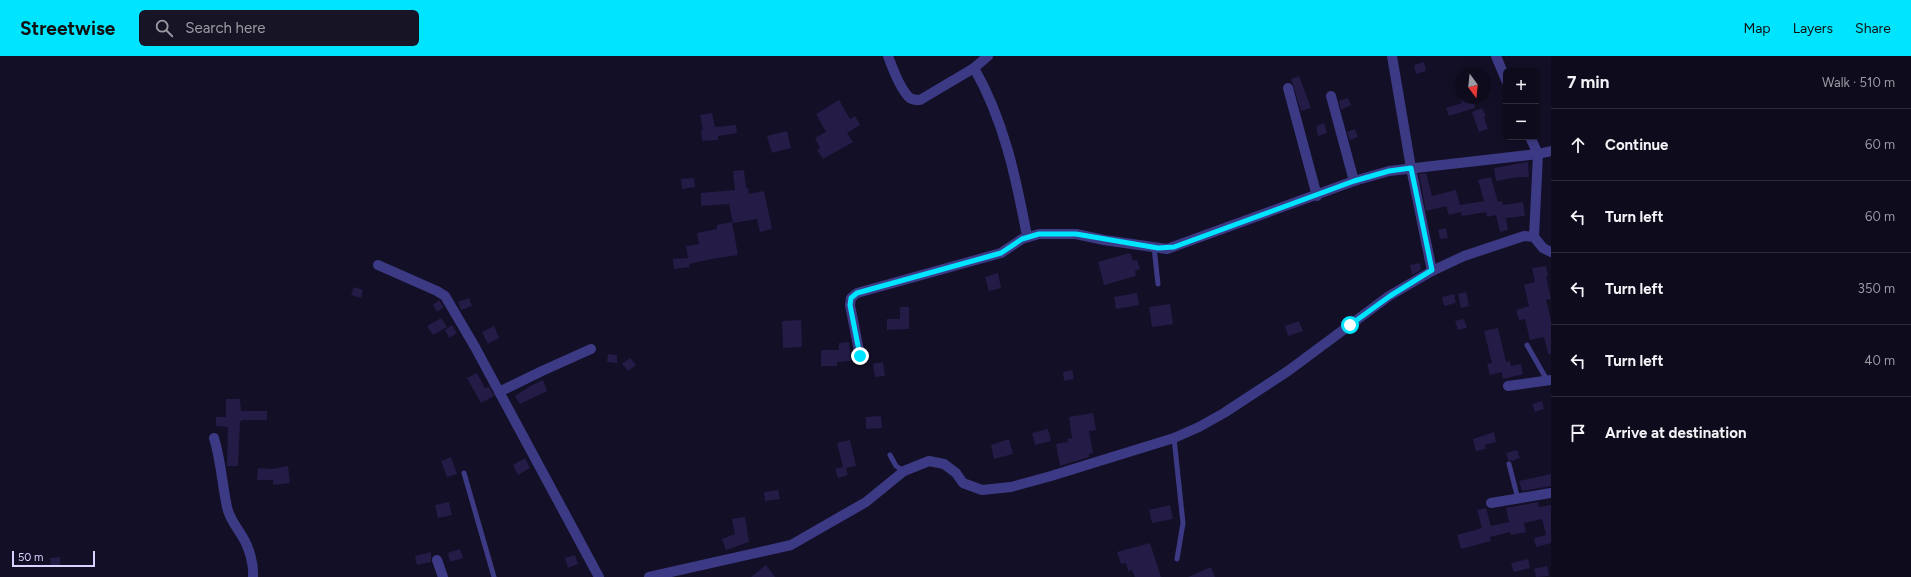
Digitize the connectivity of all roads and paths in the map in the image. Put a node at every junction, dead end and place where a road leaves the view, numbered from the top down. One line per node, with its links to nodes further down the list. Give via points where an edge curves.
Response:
1 (888, 56): 5 (street, via 902,86 910,98 916,100)
2 (988, 56): 5 (street)
3 (1392, 56): 12 (street)
4 (1496, 56): 6 (street)
5 (974, 68): 15 (street, via 992,103 1003,133 1014,170)
6 (1503, 73)
7 (1288, 88): 14 (street)
8 (1331, 96): 13 (street)
9 (1531, 140): 11 (street)
10 (1551, 151): 11 (street)
11 (1538, 154): 12 (street); 16 (street)
12 (1411, 168): 13 (street); 20 (street)
13 (1354, 181): 14 (street)
14 (1317, 196): 17 (street, via 1174,247)
15 (1027, 236): 17 (street, via 1076,234); 24 (street, via 1001,253 857,293 851,298 850,305)
16 (1534, 237): 18 (street, via 1543,248); 20 (street, via 1524,236 1464,256)
17 (1154, 247): 21 (lane)
18 (1551, 252)
19 (378, 265): 27 (street, via 444,296)
20 (1432, 270): 29 (street, via 1390,296 1288,371 1224,413)
21 (1158, 284)
22 (1527, 345): 25 (lane)
23 (591, 349): 27 (street)
24 (860, 356)
25 (1549, 380): 26 (street)
26 (1508, 386)
27 (499, 392): 43 (street)
28 (214, 438): 40 (street, via 227,507 232,522 249,550)
29 (1174, 438): 32 (street, via 1115,458 1011,487 982,490 963,483 956,473 944,464 929,461); 37 (lane, via 1183,523)
30 (890, 454): 32 (lane, via 896,466)
31 (1509, 464): 35 (lane)
32 (904, 471): 39 (street, via 866,502 791,545)
33 (464, 473): 42 (lane)
34 (1551, 493): 35 (street)
35 (1518, 499): 36 (street)
36 (1491, 503)
37 (1177, 559)
38 (437, 560): 41 (street)
39 (668, 575): 44 (street)
40 (253, 577)
41 (443, 577)
42 (494, 577)
43 (599, 577)
44 (649, 577)

